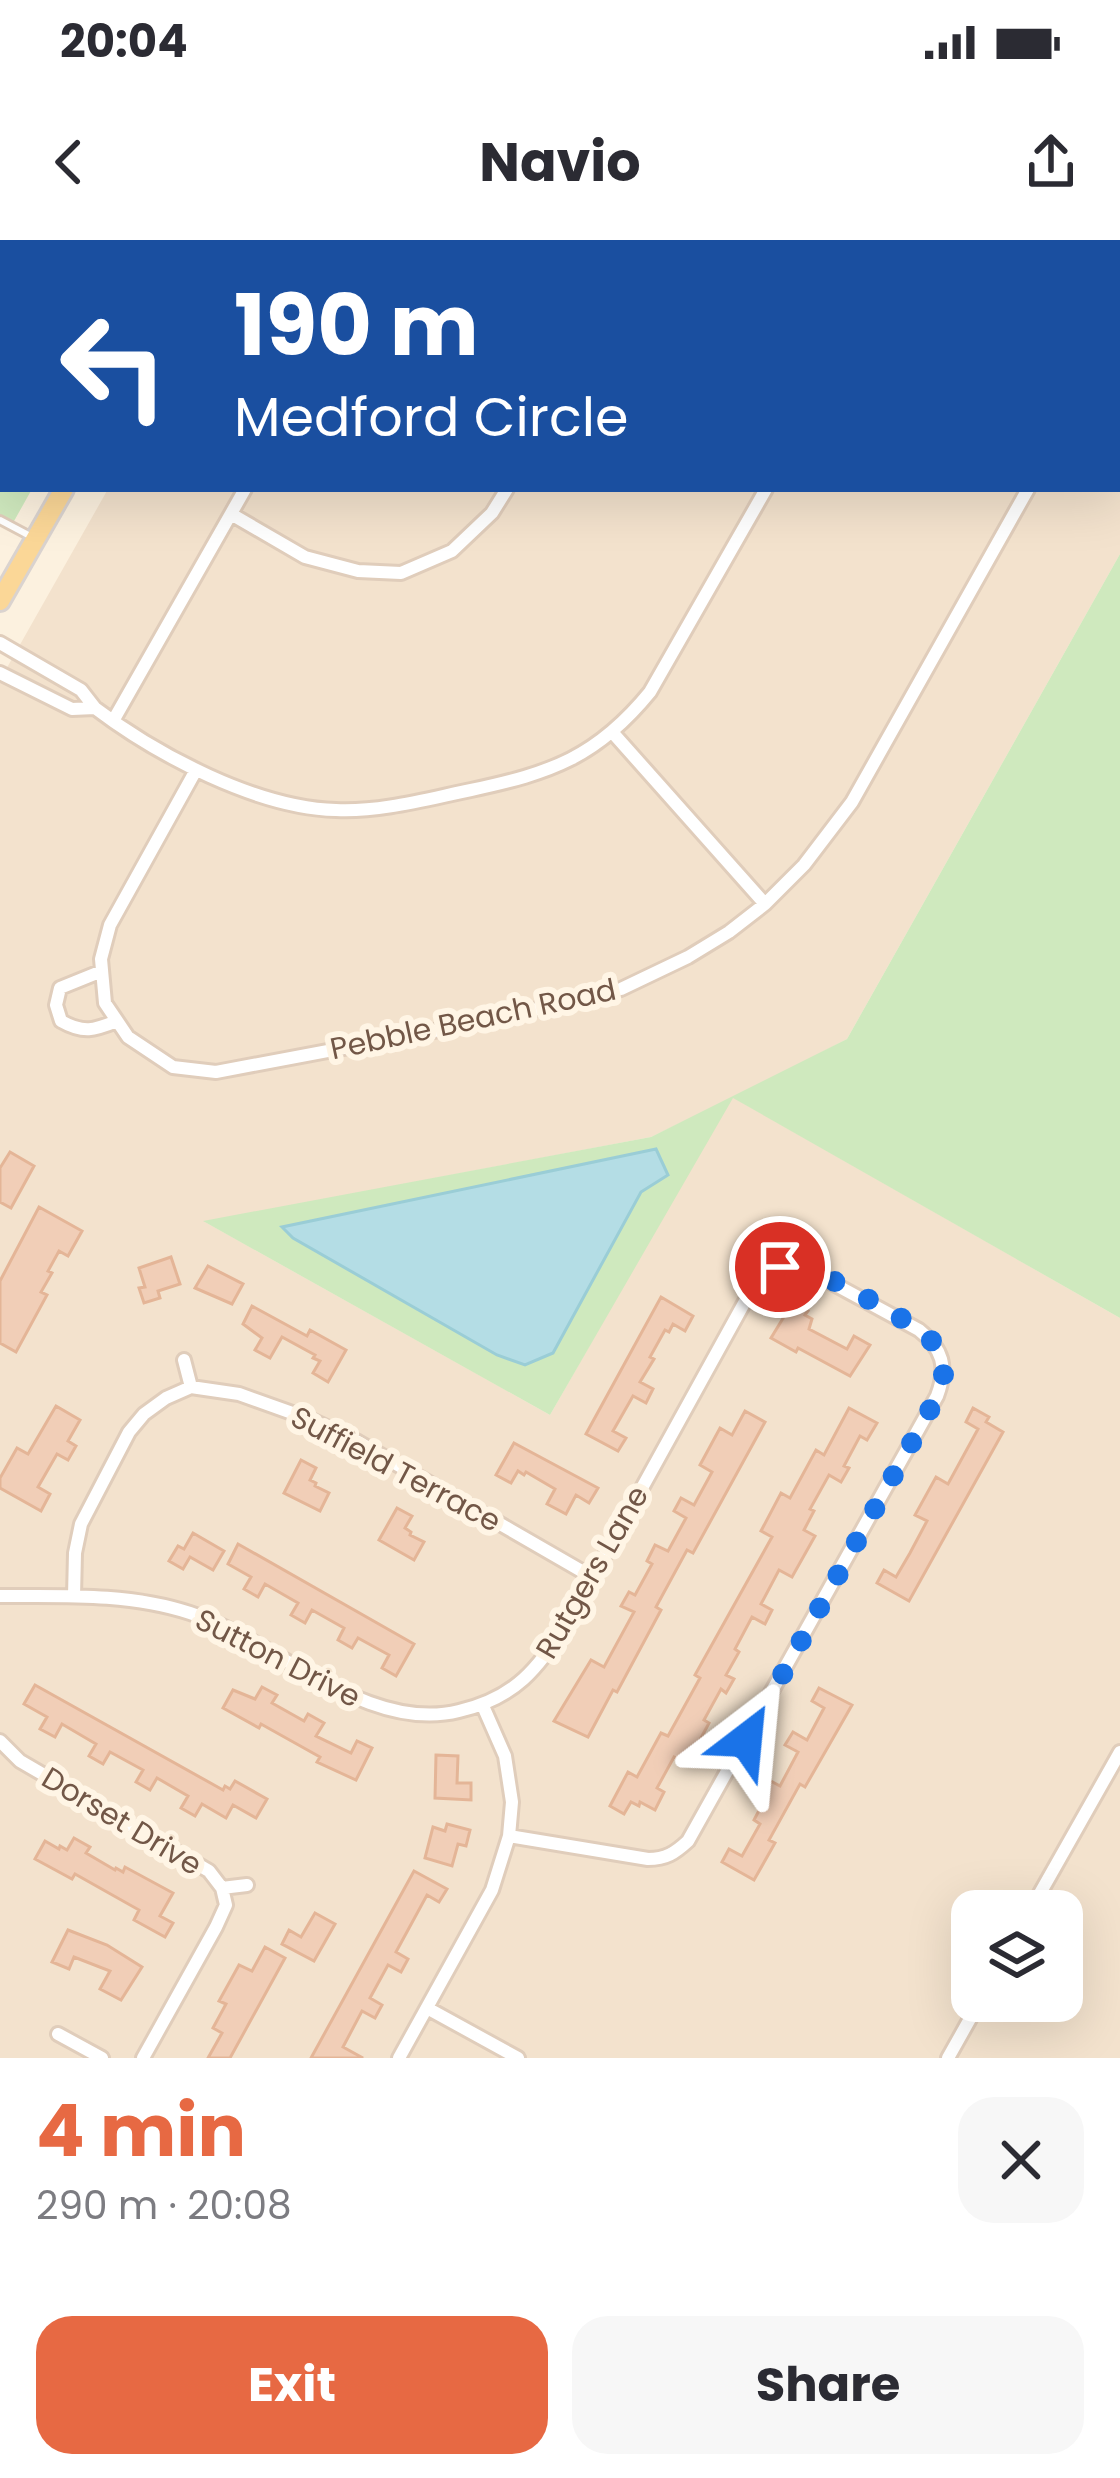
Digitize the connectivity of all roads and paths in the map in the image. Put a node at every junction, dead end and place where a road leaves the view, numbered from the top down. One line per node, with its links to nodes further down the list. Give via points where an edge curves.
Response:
1 (62, 492): 8 (main road)
2 (243, 492): 6 (street)
3 (504, 492): 6 (street, via 452,550 401,573 305,556)
4 (764, 492): 14 (street, via 650,692)
5 (1026, 492): 16 (street, Pebble Beach Road, via 852,802)
6 (231, 514): 13 (street)
7 (0, 520): 8 (lane)
8 (35, 538): 9 (main road)
9 (0, 602)
10 (0, 644): 12 (street, via 81,690)
11 (0, 673): 12 (street, via 71,709)
12 (95, 708): 13 (street)
13 (113, 722): 15 (street)
14 (613, 734): 15 (street, via 520,780 391,807 334,811 267,798); 16 (street)
15 (196, 770): 17 (street, via 110,925)
16 (765, 904): 18 (street, Pebble Beach Road, via 688,957 621,989 217,1072 173,1067)
17 (102, 971): 18 (street, via 105,1003); 18 (street, via 60,988 56,1005 77,1030)
18 (117, 1021)
19 (184, 1360): 20 (street)
20 (191, 1387): 21 (street, Suffield Terrace, via 239,1394 358,1442); 23 (street, via 144,1414 130,1432 81,1524)
21 (592, 1577): 24 (street, Rutgers Lane, via 544,1659 517,1688); 27 (street, Rutgers Lane, via 763,1277 799,1265 934,1342 943,1358 937,1396 688,1841 674,1854 648,1859)
22 (0, 1596): 23 (street, Sutton Drive)
23 (74, 1597): 24 (street, Sutton Drive, via 186,1611 394,1712 441,1716)
24 (483, 1706): 27 (street, via 505,1756)
25 (0, 1741): 29 (street, Dorset Drive, via 20,1761 209,1871)
26 (1120, 1752): 30 (street)
27 (509, 1837): 31 (street, via 492,1890)
28 (248, 1885): 29 (street, Dorset Drive)
29 (222, 1888): 35 (street, via 226,1905 216,1927)
30 (1042, 1890)
31 (427, 2008): 36 (street); 37 (street)
32 (968, 2022): 38 (street)
33 (58, 2034): 34 (street)
34 (102, 2058)
35 (143, 2058)
36 (399, 2058)
37 (518, 2058)
38 (947, 2058)

